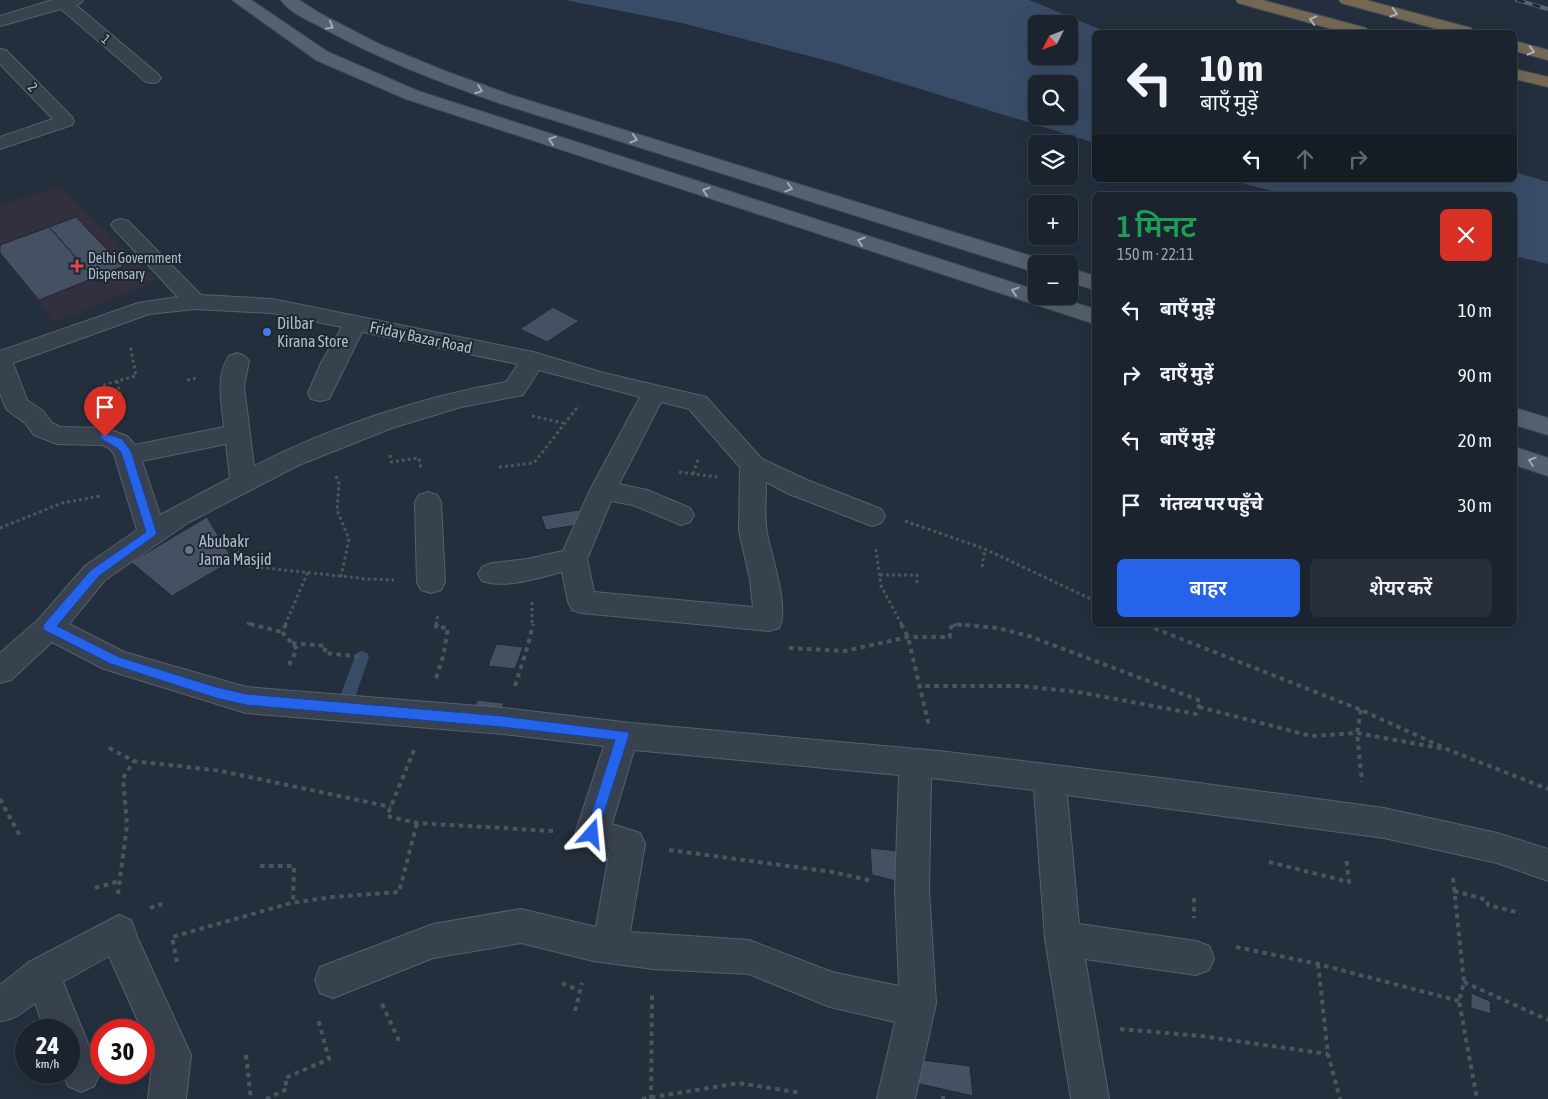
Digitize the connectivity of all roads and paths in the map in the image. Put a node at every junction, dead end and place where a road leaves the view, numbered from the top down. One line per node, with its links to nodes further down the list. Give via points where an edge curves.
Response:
1 (240, 0): 22 (main road, one-way to 1, via 412,95 322,56)
2 (289, 0): 17 (main road, one-way to 17, via 363,44 505,99)
3 (1244, 0): 7 (highway, one-way to 3)
4 (1347, 0): 8 (highway, one-way to 8)
5 (67, 1): 6 (street); 13 (street, 1)
6 (0, 21)
7 (1353, 30)
8 (1458, 30)
9 (1517, 47): 11 (highway, one-way to 11)
10 (0, 54): 15 (street, 2, via 65,121)
11 (1548, 55)
12 (1517, 74): 14 (highway)
13 (152, 78)
14 (1548, 82)
15 (0, 143)
16 (121, 225): 20 (street)
17 (1028, 262)
18 (1078, 278): 19 (main road)
19 (1092, 282)
20 (195, 302): 21 (street, Friday Bazar Road, via 146,308); 23 (street, Friday Bazar Road, via 272,306)
21 (125, 315): 24 (street, Friday Bazar Road); 28 (path, via 136,376)
22 (1092, 316)
23 (355, 324): 25 (street, Friday Bazar Road); 30 (street)
24 (0, 359): 36 (street, via 16,404 34,417 43,429 57,435 105,437 118,442)
25 (533, 360): 27 (street, Friday Bazar Road); 32 (street, via 514,389 459,399)
26 (236, 361): 34 (street, via 232,386)
27 (601, 380): 29 (street, Friday Bazar Road); 39 (path, via 534,462)
28 (102, 385)
29 (654, 392): 38 (street, Friday Bazar Road, via 697,403); 43 (street)
30 (320, 393)
31 (1517, 417): 33 (main road)
32 (383, 422): 35 (street); 45 (path, via 391,462 419,458)
33 (1548, 427)
34 (236, 433): 36 (street); 41 (street)
35 (326, 444): 41 (street); 57 (path, via 339,484 337,510 348,539)
36 (127, 455): 42 (street)
37 (1517, 457): 40 (main road, one-way to 37)
38 (753, 465): 47 (street); 63 (street, via 753,531)
39 (500, 467)
40 (1548, 467)
41 (243, 481): 44 (street)
42 (138, 489): 48 (path, via 62,503); 49 (street)
43 (603, 490): 46 (street, via 638,497); 51 (street)
44 (211, 498): 49 (street); 54 (path, via 222,529 248,566)
45 (428, 502): 59 (street)
46 (681, 515)
47 (872, 516): 50 (path, via 906,521); 56 (path)
48 (0, 528)
49 (152, 534): 65 (street, via 95,573)
50 (984, 549): 52 (path); 61 (path)
51 (572, 559): 53 (street); 63 (street, via 582,602 611,594)
52 (982, 568)
53 (527, 570): 55 (street); 77 (path, via 534,611 528,645)
54 (308, 572): 57 (path); 67 (path)
55 (492, 574)
56 (880, 575): 60 (path, via 917,575); 68 (path, via 881,586)
57 (340, 577): 58 (path)
58 (367, 580)
59 (431, 582)
60 (917, 584)
61 (1092, 601)
62 (440, 608): 76 (path, via 436,627 448,628 444,657)
63 (769, 620): 68 (path, via 776,627 778,648 845,651)
64 (247, 623): 67 (path)
65 (49, 627): 71 (street); 73 (street, via 115,661 246,700)
66 (1151, 627): 75 (path)
67 (282, 632): 69 (path)
68 (908, 637): 72 (path); 74 (path, via 950,637 949,630 954,624 1014,630 1201,701)
69 (292, 642): 70 (path, via 326,646 324,653); 73 (path, via 296,649)
70 (362, 657)
71 (0, 671)
72 (919, 686): 74 (path, via 1021,686 1078,692 1196,714); 83 (path)
73 (272, 702): 76 (street)
74 (1199, 707): 78 (path, via 1311,736)
75 (1361, 710): 78 (path); 81 (path)
76 (426, 715): 77 (street); 87 (path)
77 (502, 721): 79 (street)
78 (1357, 732): 81 (path); 88 (path)
79 (623, 735): 83 (street); 90 (street)
80 (109, 748): 82 (path)
81 (1451, 750): 85 (path)
82 (134, 761): 87 (path, via 221,771); 97 (path, via 124,778 127,825)
83 (927, 764): 84 (street); 99 (street)
84 (1049, 778): 88 (street); 104 (street)
85 (1548, 789)
86 (0, 799): 91 (path)
87 (391, 807): 89 (path, via 387,816)
88 (1354, 818): 92 (street); 94 (path, via 1349,882)
89 (417, 823): 90 (path); 101 (path, via 399,892)
90 (592, 834): 93 (street)
91 (20, 836)
92 (1450, 837): 95 (street); 100 (path)
93 (628, 844): 99 (path, via 833,872); 105 (street)
94 (1269, 862)
95 (1548, 865)
96 (260, 866): 101 (path, via 294,866)
97 (119, 881): 98 (path); 103 (path)
98 (95, 888)
99 (912, 890): 119 (street)
100 (1454, 891): 102 (path, via 1487,900 1488,905); 113 (path)
101 (292, 903): 118 (path, via 172,937 181,987)
102 (1520, 913)
103 (119, 932): 111 (street); 118 (street)
104 (1063, 939): 108 (street); 122 (street)
105 (610, 946): 107 (street); 110 (street, via 521,926 433,941)
106 (1232, 946): 109 (path)
107 (653, 952): 119 (street, via 749,957 830,990); 127 (path)
108 (1196, 958)
109 (1318, 964): 116 (path); 124 (path)
110 (372, 965): 112 (street); 123 (path, via 382,1004)
111 (42, 974): 117 (street, via 6,1002); 120 (street)
112 (333, 980): 130 (path, via 335,990 313,999 329,1059 285,1078 287,1089)
113 (1464, 982): 116 (path); 121 (path)
114 (562, 983): 115 (path)
115 (580, 991)
116 (1459, 1001): 135 (path)
117 (0, 1003)
118 (149, 1007): 128 (street, via 172,1055)
119 (916, 1008): 132 (street)
120 (60, 1019)
121 (1548, 1020)
122 (1079, 1026): 124 (path, via 1201,1036); 133 (street)
123 (402, 1045)
124 (1328, 1054): 134 (path)
125 (246, 1055): 129 (path)
126 (802, 1093): 127 (path, via 738,1083)
127 (650, 1098): 131 (path)
128 (167, 1099)
129 (251, 1099)
130 (266, 1099)
131 (642, 1099)
132 (896, 1099)
133 (1090, 1099)
134 (1340, 1099)
135 (1477, 1099)

